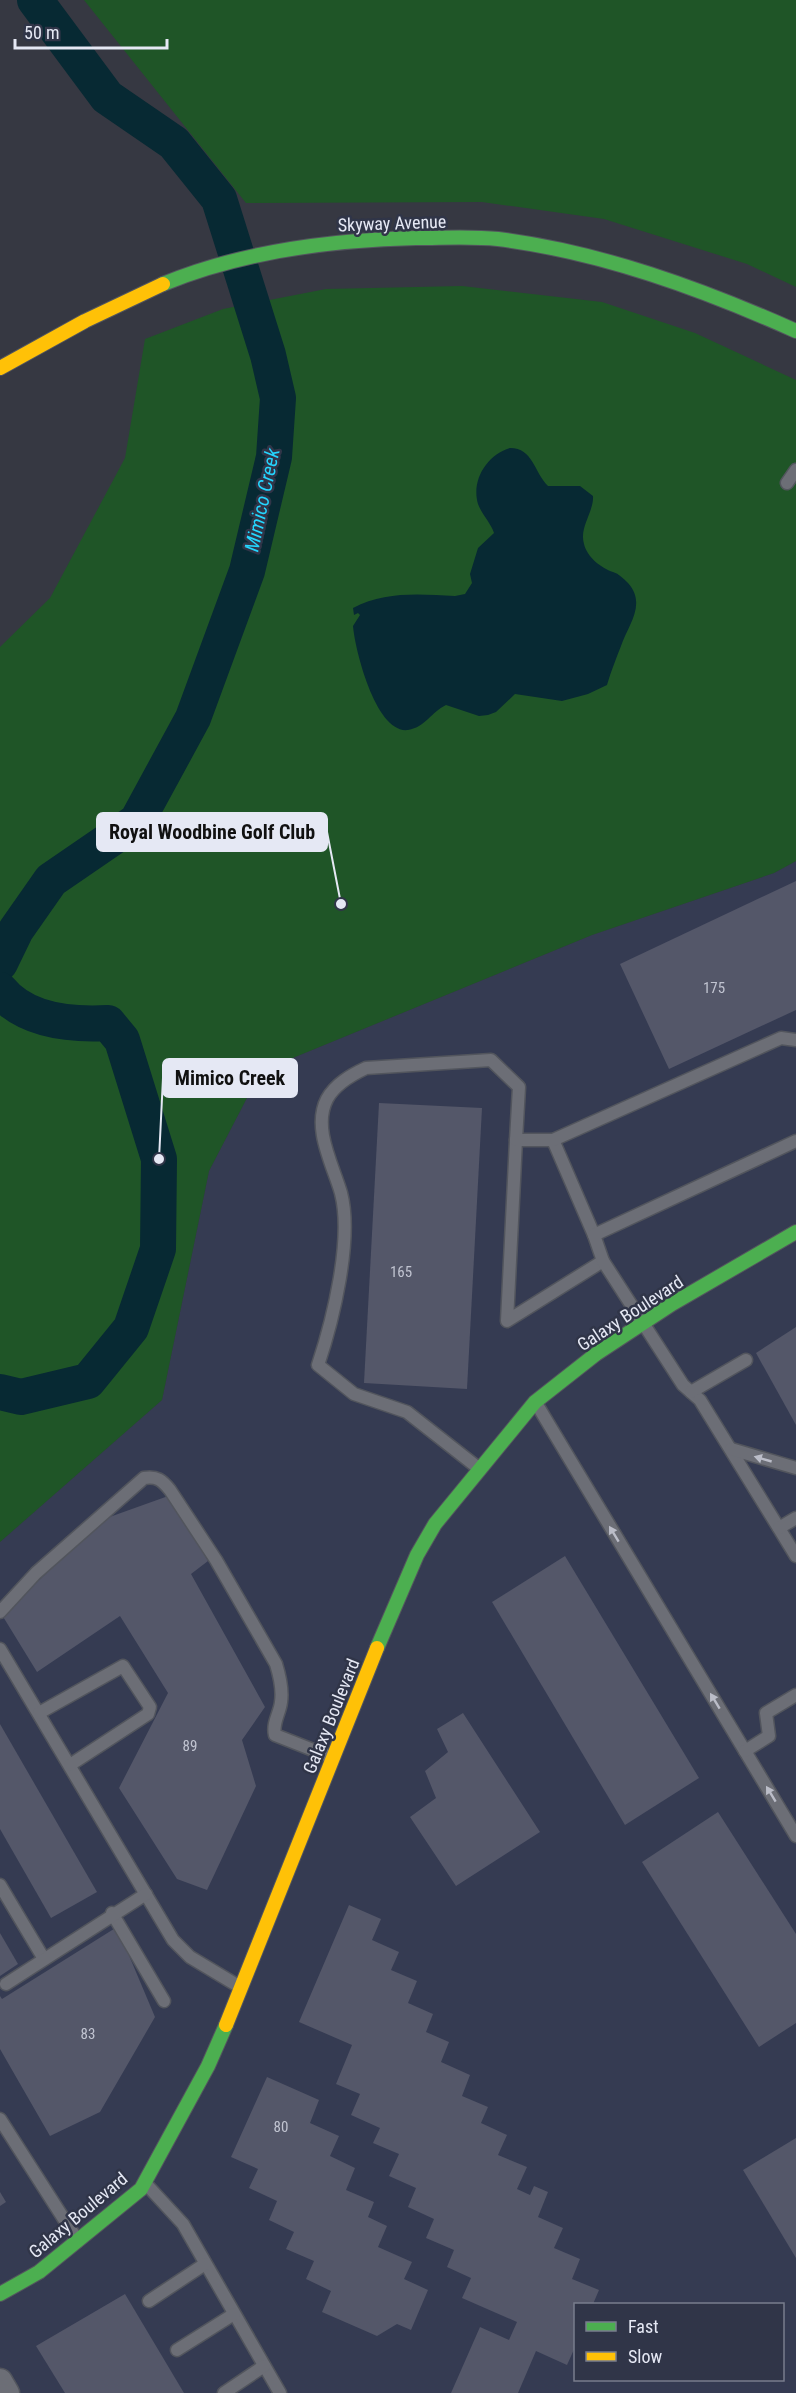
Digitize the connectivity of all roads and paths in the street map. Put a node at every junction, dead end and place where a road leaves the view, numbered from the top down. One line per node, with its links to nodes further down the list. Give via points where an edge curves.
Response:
1 (796, 331): 2 (street, Skyway Avenue, via 662,277 609,262 485,238 335,242 231,262 173,280)
2 (0, 368)
3 (796, 470): 4 (lane)
4 (787, 483)
5 (796, 1040): 7 (lane, via 781,1038)
6 (516, 1140): 7 (lane); 11 (lane, via 507,1321); 17 (lane, via 519,1087 491,1060 366,1068 348,1076 326,1100 322,1124 342,1195 344,1240 330,1331 318,1365 354,1394 407,1412)
7 (553, 1140): 10 (lane)
8 (796, 1141): 10 (lane)
9 (796, 1232): 12 (street, Galaxy Boulevard)
10 (594, 1235): 11 (lane)
11 (603, 1261): 12 (lane)
12 (643, 1323): 14 (lane); 15 (street, Galaxy Boulevard)
13 (746, 1360): 14 (lane)
14 (691, 1392): 16 (lane)
15 (535, 1402): 17 (street, Galaxy Boulevard); 26 (lane, one-way to 15)
16 (731, 1449): 18 (lane, one-way to 16); 20 (lane)
17 (478, 1468): 27 (street, Galaxy Boulevard, via 435,1524 417,1556)
18 (796, 1468)
19 (796, 1518): 20 (lane)
20 (779, 1528): 21 (lane)
21 (796, 1556)
22 (0, 1612): 27 (lane, via 36,1573 144,1478 153,1476 170,1490 216,1560 276,1664 281,1704 273,1729 275,1735)
23 (0, 1649): 25 (lane)
24 (796, 1695): 26 (lane, via 766,1713 769,1736)
25 (39, 1713): 28 (lane); 28 (lane, via 123,1666 150,1707 148,1714)
26 (745, 1751): 29 (lane, one-way to 26)
27 (333, 1758): 35 (street, Galaxy Boulevard)
28 (70, 1765): 31 (lane)
29 (796, 1836)
30 (0, 1885): 33 (lane)
31 (146, 1894): 32 (lane); 35 (lane, via 181,1951)
32 (112, 1913): 33 (lane); 36 (lane)
33 (44, 1959): 34 (lane)
34 (6, 1984)
35 (242, 1988): 38 (street, Galaxy Boulevard, via 208,2066)
36 (164, 2001)
37 (0, 2120): 39 (lane)
38 (144, 2183): 39 (street, Galaxy Boulevard); 40 (lane, via 183,2224)
39 (79, 2242): 41 (street, Galaxy Boulevard, via 39,2272)
40 (205, 2264): 42 (lane); 43 (lane)
41 (0, 2294)
42 (149, 2301)
43 (234, 2314): 44 (lane); 45 (lane)
44 (177, 2350)
45 (264, 2366): 46 (lane); 47 (lane)
46 (224, 2393)
47 (280, 2393)

